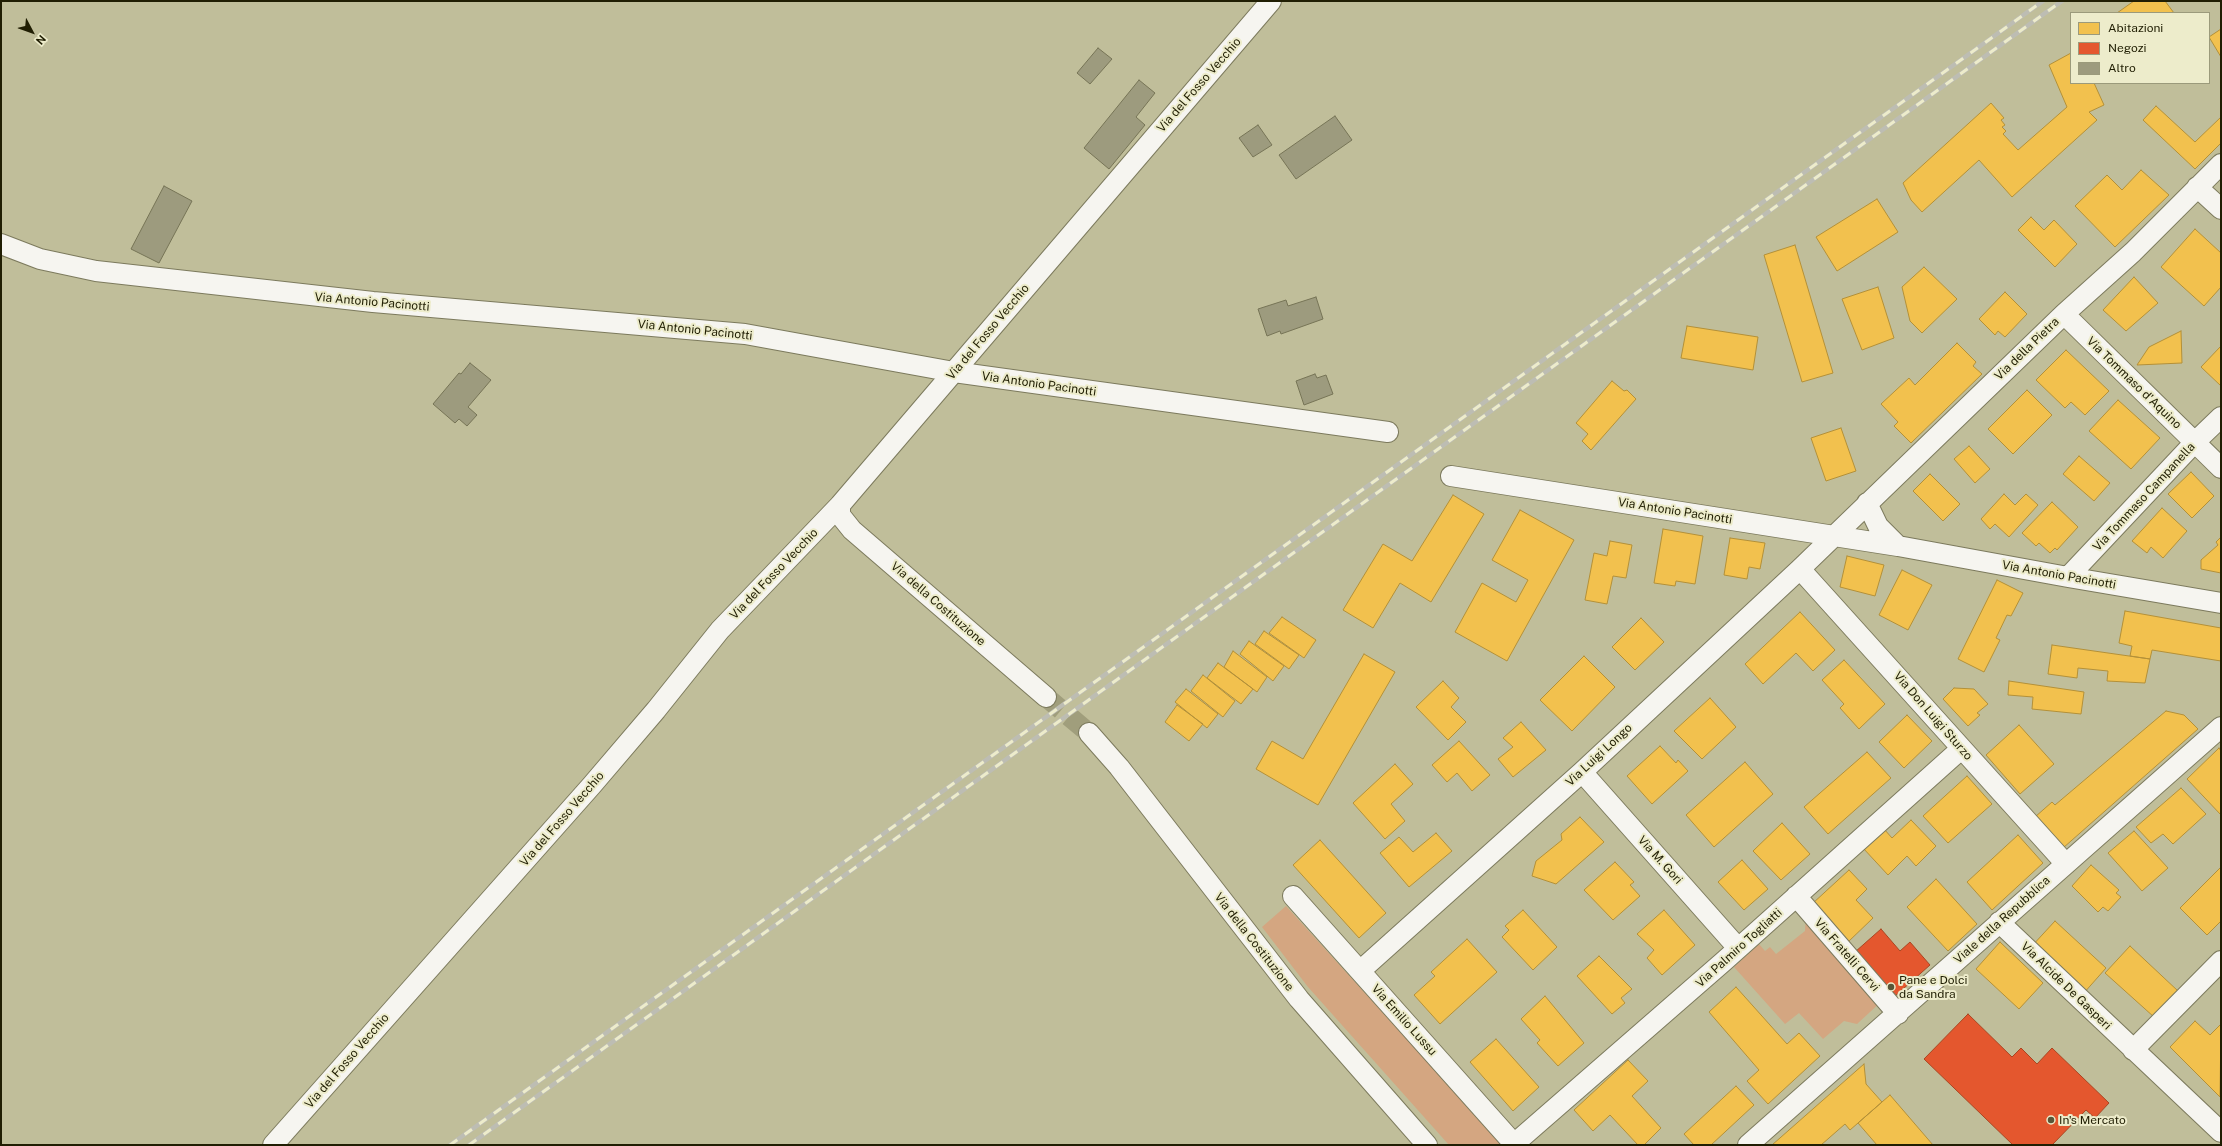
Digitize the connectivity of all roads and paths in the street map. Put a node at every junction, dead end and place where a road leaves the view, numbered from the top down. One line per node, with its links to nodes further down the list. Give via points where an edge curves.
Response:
1 (1271, 1): 7 (street, Via del Fosso Vecchio)
2 (2221, 164): 3 (street, Via della Pietra)
3 (2197, 187): 4 (street); 6 (street, Via della Pietra, via 2133,252)
4 (2221, 209)
5 (1, 244): 7 (street, Via Antonio Pacinotti, via 40,259 96,271 373,302 738,334)
6 (2064, 314): 10 (street, Via Tommaso d'Aquino); 13 (street, Via della Pietra)
7 (954, 372): 9 (street, Via Antonio Pacinotti); 14 (street, Via del Fosso Vecchio)
8 (2221, 417): 10 (street, Via Tommaso Campanella)
9 (1388, 432)
10 (2196, 442): 11 (street, Via Tommaso d'Aquino); 18 (street, Via Tommaso Campanella)
11 (2221, 468)
12 (1451, 476): 15 (street, Via Antonio Pacinotti)
13 (1867, 503): 15 (street, Via della Pietra); 16 (street, via 1878,526)
14 (840, 505): 20 (street, Via della Costituzione, via 840,515 852,530); 35 (street, Via del Fosso Vecchio, via 720,630 592,785)
15 (1834, 535): 16 (street, Via Antonio Pacinotti); 17 (street, Via Luigi Longo)
16 (1898, 546): 18 (street, Via Antonio Pacinotti)
17 (1800, 569): 23 (street, Via Don Luigi Sturzo); 24 (street, Via Luigi Longo)
18 (2068, 577): 19 (street, Via Antonio Pacinotti)
19 (2221, 603)
20 (1046, 697)
21 (2221, 727): 25 (street, Viale della Repubblica)
22 (1089, 733): 36 (street, Via della Costituzione, via 1124,774 1299,999)
23 (1961, 749): 25 (street, Via Don Luigi Sturzo); 27 (street, Via Palmiro Togliatti)
24 (1582, 772): 29 (street, Via M. Gori); 31 (street, Via Luigi Longo)
25 (2066, 864): 28 (street, Viale della Repubblica)
26 (1293, 896): 31 (street, Via Emilio Lussu)
27 (1796, 896): 29 (street, Via Palmiro Togliatti); 32 (street, Via Fratelli Cervi)
28 (1999, 922): 32 (street, Viale della Repubblica); 33 (street, Via Alcide De Gasperi)
29 (1738, 948): 37 (street, Via Palmiro Togliatti)
30 (2221, 961): 33 (street)
31 (1360, 971): 37 (street, Via Emilio Lussu)
32 (1898, 1014): 38 (street, Viale della Repubblica)
33 (2133, 1050): 34 (street, Via Alcide De Gasperi)
34 (2221, 1132)
35 (273, 1145)
36 (1427, 1145)
37 (1515, 1145)
38 (1748, 1145)

